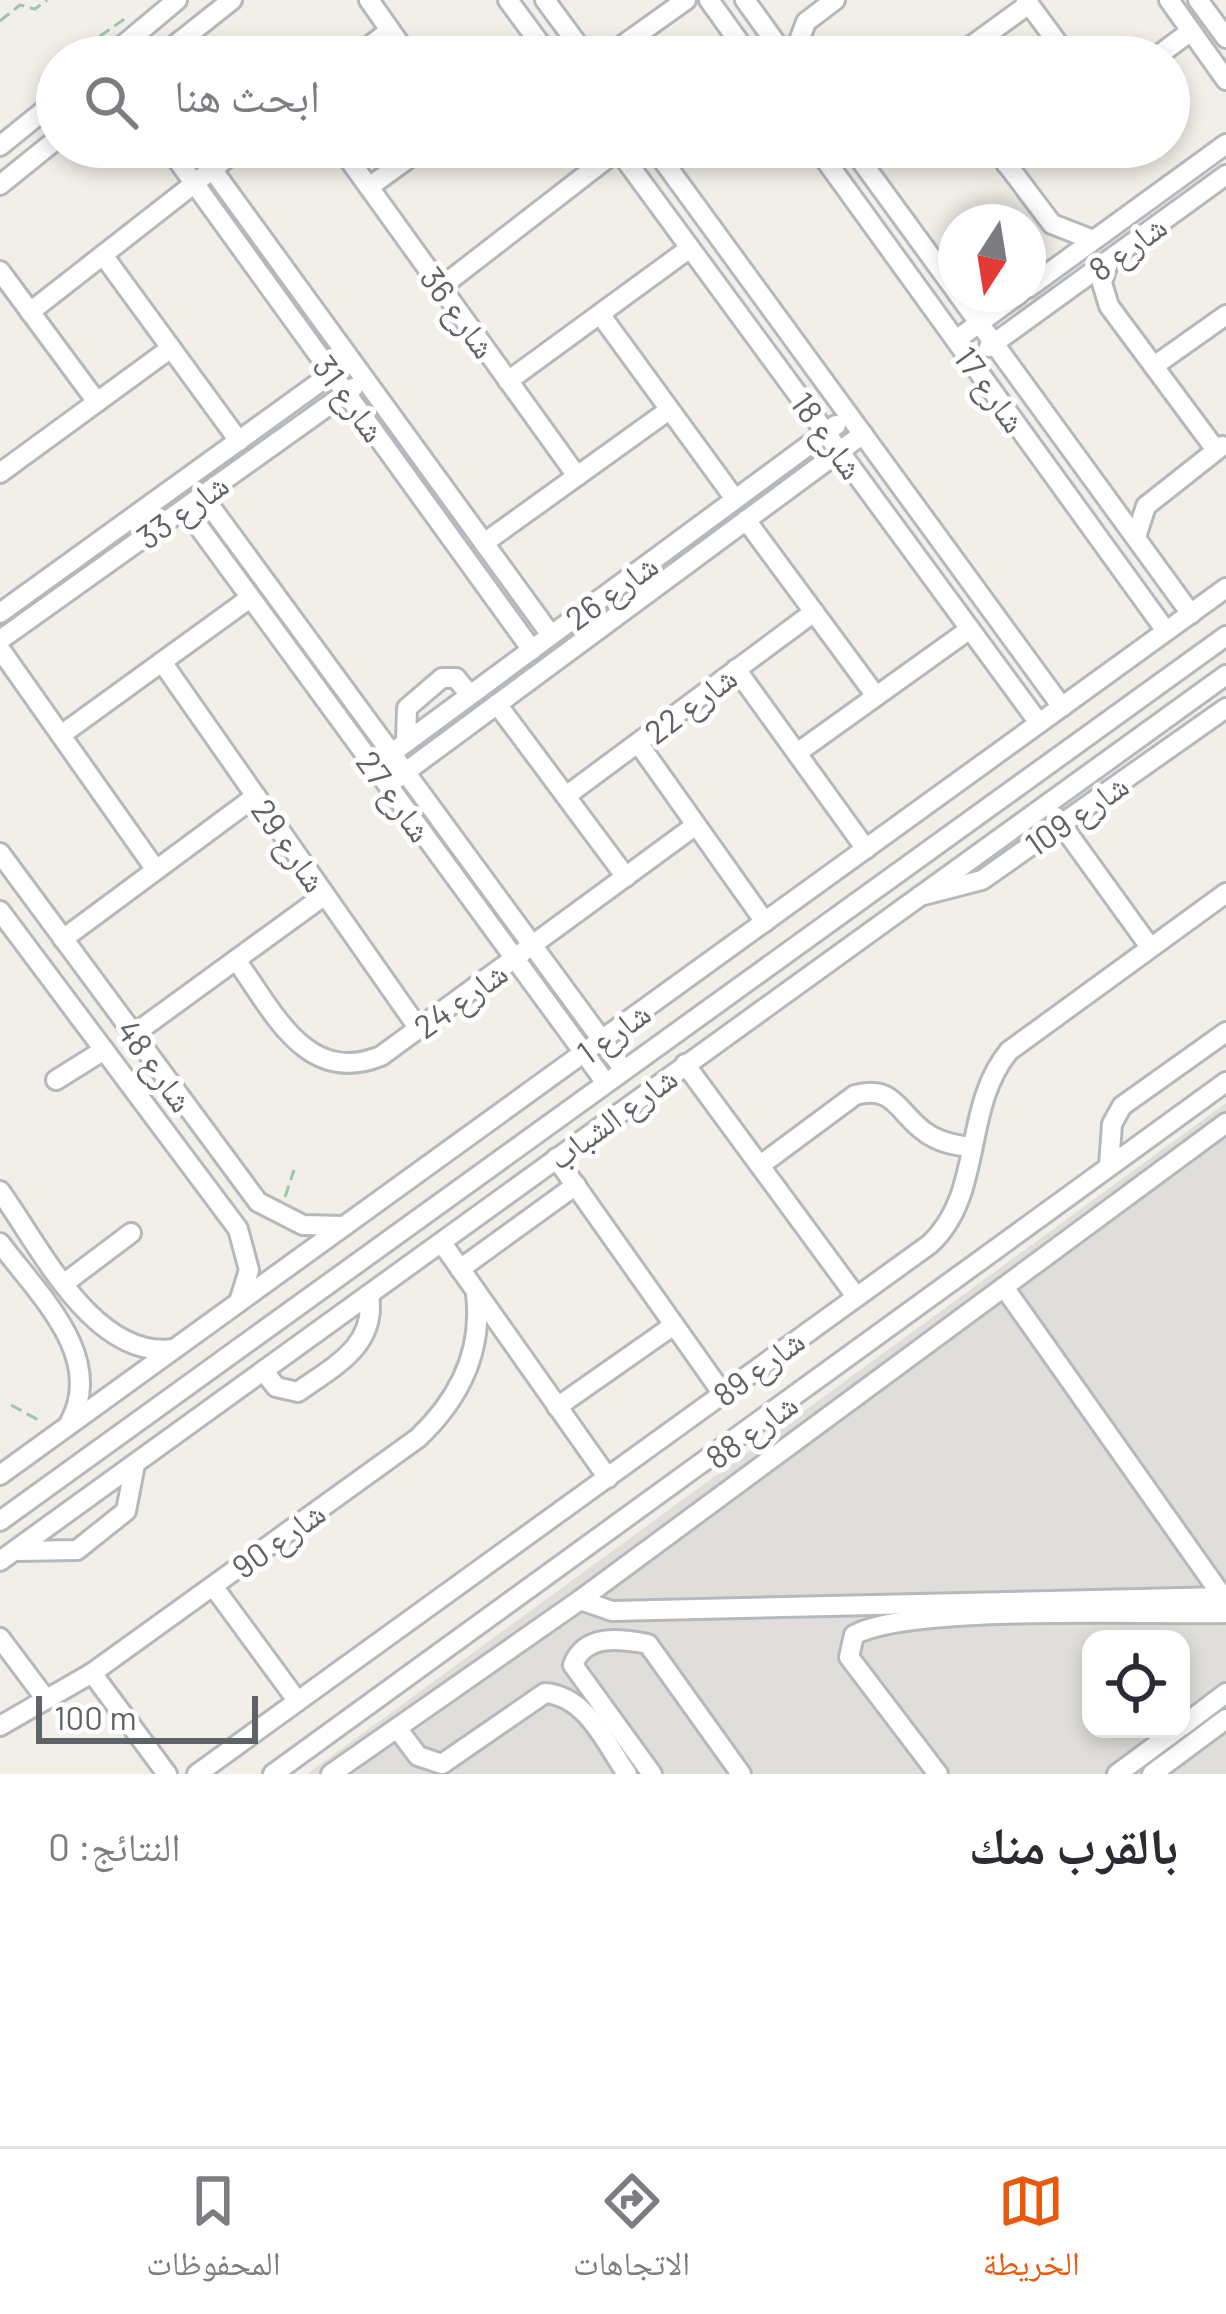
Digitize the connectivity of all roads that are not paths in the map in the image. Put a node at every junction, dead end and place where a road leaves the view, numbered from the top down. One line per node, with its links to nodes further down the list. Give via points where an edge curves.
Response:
1 (177, 0): 17 (street)
2 (232, 0): 18 (street)
3 (369, 0): 15 (street)
4 (508, 0): 21 (street)
5 (545, 0): 22 (street)
6 (686, 0): 23 (street)
7 (709, 0): 24 (street)
8 (835, 0): 14 (street)
9 (1169, 0): 16 (street)
10 (1198, 0): 13 (street)
11 (1028, 2): 27 (street); 28 (street)
12 (750, 8): 14 (street, via 788,24); 25 (street)
13 (1218, 11): 30 (street)
14 (806, 22): 26 (street)
15 (390, 30): 19 (street); 20 (street)
16 (1191, 31): 29 (street); 31 (street)
17 (134, 36)
18 (187, 36)
19 (382, 36)
20 (394, 36)
21 (534, 36)
22 (572, 36)
23 (635, 36)
24 (735, 36)
25 (772, 36)
26 (799, 36)
27 (983, 36)
28 (1053, 36)
29 (1184, 36)
30 (1226, 38)
31 (1226, 80)
32 (36, 117): 34 (street)
33 (1226, 145): 52 (street, شارع 8)
34 (0, 146)
35 (36, 156): 49 (street)
36 (183, 168): 48 (street, شارع 31)
37 (215, 168): 46 (street)
38 (355, 168): 50 (street, شارع 36)
39 (395, 168): 50 (street)
40 (592, 168): 60 (street)
41 (632, 168): 53 (street, شارع 18)
42 (668, 168): 81 (street, شارع 18)
43 (831, 168): 69 (street, شارع 17)
44 (870, 168): 56 (street, شارع 17)
45 (1009, 168): 51 (street)
46 (212, 170): 48 (street); 72 (street, شارع 31)
47 (1226, 176): 55 (street, شارع 8)
48 (194, 183): 54 (street); 75 (street, شارع 31)
49 (0, 184)
50 (369, 187): 60 (street, شارع 36)
51 (1052, 224): 52 (street); 58 (street)
52 (1094, 240): 58 (street, شارع 8)
53 (690, 248): 66 (street); 82 (street, شارع 18)
54 (103, 255): 63 (street); 71 (street)
55 (1109, 260): 61 (street, شارع 8); 62 (street, via 1102,283)
56 (938, 265)
57 (0, 271): 63 (street)
58 (1049, 272): 59 (street, شارع 8)
59 (1046, 274)
60 (441, 287): 77 (street, شارع 36)
61 (1064, 292): 62 (street); 70 (street, شارع 8)
62 (1109, 306): 74 (street)
63 (30, 312): 79 (street)
64 (972, 312): 68 (street, شارع 17)
65 (995, 312): 68 (street)
66 (600, 314): 77 (street); 80 (street)
67 (1226, 315): 74 (street)
68 (980, 323): 69 (street); 70 (street, شارع 17)
69 (956, 340): 73 (street, شارع 17)
70 (994, 343): 73 (street, شارع 8); 90 (street, شارع 17)
71 (171, 349): 79 (street); 84 (street)
72 (351, 360): 75 (street, شارع 33); 76 (street, شارع 31)
73 (970, 360): 103 (street, شارع 17)
74 (1154, 367): 85 (street)
75 (332, 374): 78 (street, شارع 31); 84 (street, شارع 33)
76 (365, 380): 78 (street, شارع 33); 96 (street, شارع 31)
77 (508, 381): 88 (street, شارع 36)
78 (346, 393): 91 (street, شارع 33); 107 (street, شارع 31)
79 (97, 402): 87 (street)
80 (669, 410): 88 (street); 92 (street)
81 (849, 416): 82 (street, شارع 26); 83 (street, شارع 18)
82 (826, 433): 86 (street, شارع 18); 92 (street, شارع 26)
83 (863, 434): 86 (street, شارع 26); 114 (street, شارع 18)
84 (238, 441): 100 (street, شارع 33)
85 (1221, 447): 89 (street)
86 (840, 452): 94 (street, شارع 26); 102 (street, شارع 18)
87 (0, 472)
88 (577, 476): 96 (street)
89 (1157, 494): 90 (street); 95 (street)
90 (1105, 495): 95 (street, شارع 17)
91 (202, 496): 93 (street, شارع 33); 119 (street, شارع 27)
92 (735, 500): 104 (street, شارع 26)
93 (184, 508): 98 (street, شارع 27); 106 (street, شارع 33)
94 (746, 520): 99 (street); 113 (street, شارع 26)
95 (1136, 538): 101 (street, شارع 17)
96 (484, 543): 104 (street, شارع 31)
97 (1226, 588): 101 (street, شارع 1)
98 (250, 598): 108 (street); 121 (street, شارع 27)
99 (814, 612): 109 (street, شارع 22); 112 (street)
100 (0, 613)
101 (1191, 614): 103 (street, شارع 1)
102 (970, 629): 112 (street); 116 (street, شارع 18)
103 (1166, 632): 114 (street, شارع 1)
104 (551, 635): 107 (street, شارع 26)
105 (1226, 636): 127 (street, شارع الشباب)
106 (0, 644): 117 (street)
107 (532, 650): 111 (street, شارع 26)
108 (162, 662): 117 (street); 124 (street, شارع 29)
109 (736, 669): 118 (street, شارع 22); 120 (street)
110 (1226, 675): 126 (street, شارع الشباب)
111 (470, 694): 119 (street, شارع 26); 119 (street, via 456,678 442,678 406,708)
112 (876, 696): 120 (street)
113 (497, 704): 122 (street, شارع 26); 125 (street)
114 (1062, 707): 116 (street, شارع 1)
115 (1226, 708): 128 (street, شارع 109)
116 (1040, 723): 131 (street, شارع 1)
117 (62, 735): 133 (street)
118 (638, 742): 125 (street, شارع 22); 129 (street)
119 (399, 748): 121 (street, شارع 26); 122 (street, شارع 27)
120 (797, 753): 131 (street)
121 (374, 766): 123 (street, شارع 27)
122 (405, 772): 123 (street, شارع 26); 141 (street, شارع 27)
123 (388, 785): 143 (street, شارع 27)
124 (256, 796): 133 (street); 136 (street, شارع 29)
125 (566, 796): 134 (street)
126 (1046, 803): 128 (street); 130 (street, شارع الشباب)
127 (985, 809): 130 (street); 152 (street, شارع الشباب)
128 (1061, 824): 137 (street, شارع 109, via 982,880); 142 (street)
129 (696, 825): 134 (street, شارع 24); 139 (street)
130 (1004, 832): 137 (street, شارع الشباب)
131 (866, 849): 139 (street, شارع 1)
132 (0, 853): 140 (street, شارع 48)
133 (156, 870): 140 (street)
134 (626, 877): 141 (street, شارع 24)
135 (1226, 893): 142 (street, شارع 89)
136 (326, 895): 144 (street); 145 (street, شارع 29)
137 (915, 896): 151 (street, شارع الشباب)
138 (0, 911): 149 (street, شارع 48)
139 (765, 922): 148 (street, شارع 1)
140 (63, 939): 147 (street, شارع 48)
141 (532, 945): 143 (street, شارع 24); 148 (street, شارع 27)
142 (1150, 947): 157 (street, شارع 89, via 1009,1051 988,1084)
143 (514, 958): 145 (street, شارع 24); 150 (street, شارع 27)
144 (236, 960): 145 (street, شارع 24, via 301,1048 319,1060 361,1064); 147 (street)
145 (419, 1028)
146 (1226, 1032): 160 (street, via 1122,1106 1107,1145)
147 (134, 1034): 163 (street, شارع 48, via 258,1202 303,1225)
148 (602, 1040): 150 (street, شارع 1); 152 (street, شارع 27)
149 (104, 1049): 153 (street); 176 (street, شارع 48, via 238,1229 249,1270)
150 (584, 1053): 155 (street, شارع 27); 163 (street, شارع 1)
151 (685, 1064): 158 (street, شارع الشباب); 159 (street)
152 (624, 1070): 155 (street, شارع الشباب)
153 (56, 1080)
154 (1226, 1082): 160 (street, شارع 88)
155 (606, 1083): 169 (street, شارع الشباب)
156 (1226, 1123): 170 (street, شارع 88)
157 (970, 1147): 159 (street, via 936,1139 894,1098 868,1091); 174 (street, شارع 89, via 943,1232)
158 (556, 1158): 161 (street); 166 (street, شارع الشباب)
159 (762, 1164): 174 (street)
160 (1109, 1166): 167 (street, شارع 88)
161 (576, 1185): 168 (street); 177 (street)
162 (0, 1191): 171 (street)
163 (344, 1226): 176 (street, شارع 1)
164 (131, 1233): 171 (street)
165 (0, 1243): 182 (street, via 79,1361 81,1386)
166 (442, 1243): 168 (street); 175 (street, شارع الشباب)
167 (1001, 1246): 170 (street); 201 (street, شارع 88)
168 (460, 1269): 173 (street)
169 (344, 1272): 175 (street); 186 (street, شارع الشباب)
170 (1023, 1273): 172 (street, شارع 88)
171 (66, 1282): 178 (street, via 112,1336 134,1347)
172 (1004, 1287): 189 (street, شارع 88); 190 (street)
173 (476, 1294): 181 (street); 188 (street, شارع 90, via 472,1357 436,1420)
174 (855, 1295): 180 (street, شارع 89)
175 (366, 1297): 179 (street, شارع الشباب); 179 (street, via 370,1322 358,1348 313,1382 286,1392)
176 (239, 1302): 178 (street, شارع 1)
177 (674, 1324): 180 (street); 181 (street)
178 (174, 1349): 182 (street, شارع 1)
179 (264, 1371): 183 (street, شارع الشباب)
180 (723, 1394): 185 (street, شارع 89)
181 (557, 1406): 185 (street)
182 (64, 1429): 184 (street, شارع 1)
183 (135, 1464): 187 (street, شارع الشباب); 187 (street, via 126,1511 77,1550)
184 (0, 1475)
185 (608, 1478): 195 (street, شارع 89)
186 (0, 1521)
187 (7, 1556)
188 (213, 1586): 192 (street, شارع 90); 195 (street)
189 (580, 1600): 190 (street, via 612,1611); 199 (street, شارع 88)
190 (1225, 1602): 208 (street, via 937,1618 871,1625 854,1635 849,1657)
191 (0, 1638): 194 (street)
192 (92, 1673): 194 (street, شارع 90); 202 (street)
193 (1226, 1693): 197 (street)
194 (45, 1698): 198 (street, شارع 90)
195 (296, 1699): 203 (street, شارع 89)
196 (1226, 1719): 210 (street)
197 (1190, 1720)
198 (0, 1726)
199 (398, 1727): 204 (street, شارع 88); 205 (street, via 418,1756 442,1763 545,1693 565,1694)
200 (1166, 1738): 209 (street)
201 (283, 1771)
202 (167, 1774)
203 (196, 1774)
204 (331, 1774)
205 (627, 1774)
206 (652, 1774): 207 (street, via 573,1665 608,1637 649,1644)
207 (741, 1774)
208 (938, 1774)
209 (1117, 1774)
210 (1152, 1774)

